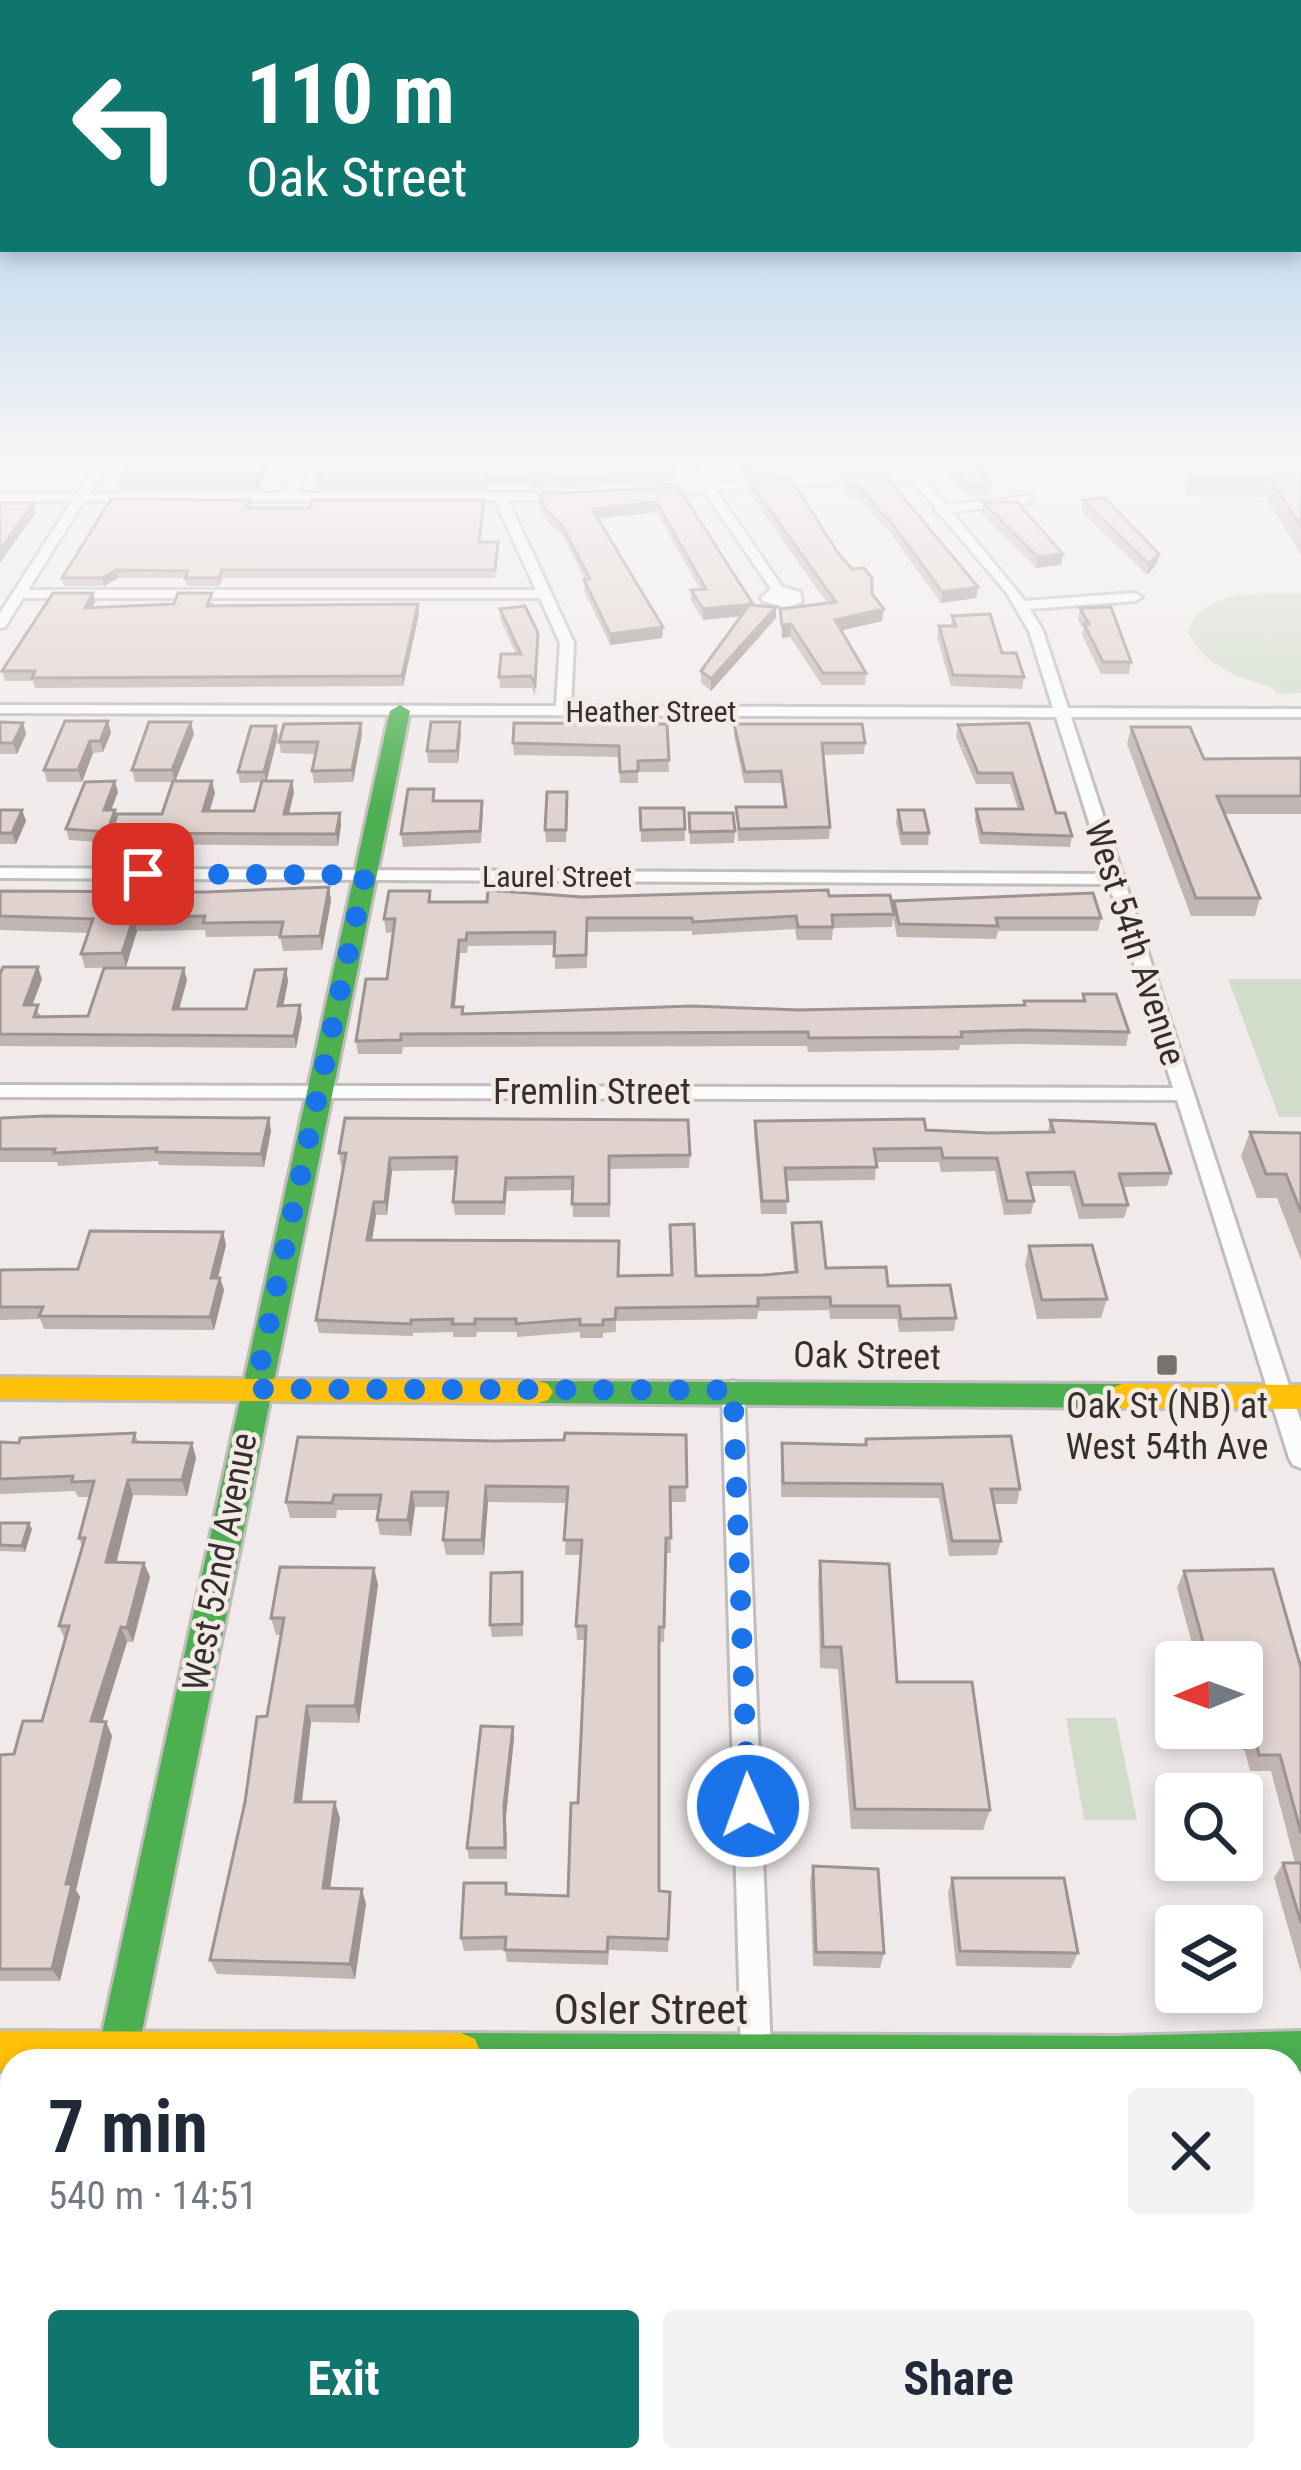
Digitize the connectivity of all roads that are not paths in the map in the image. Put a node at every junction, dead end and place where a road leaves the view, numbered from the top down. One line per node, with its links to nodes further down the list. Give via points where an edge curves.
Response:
1 (30, 579): 7 (street)
2 (540, 579): 6 (street)
3 (771, 579): 5 (street)
4 (1000, 579): 9 (street, West 54th Avenue)
5 (778, 590)
6 (547, 594): 7 (street); 13 (street, via 567,643)
7 (20, 595): 10 (street)
8 (1135, 597): 9 (street)
9 (1023, 605): 14 (street, West 54th Avenue)
10 (0, 624)
11 (0, 709): 12 (street, Heather Street)
12 (400, 711): 13 (street, Heather Street); 17 (street, West 52nd Avenue)
13 (563, 711): 14 (street, Heather Street)
14 (1061, 712): 15 (street, Heather Street); 18 (street, West 54th Avenue)
15 (1301, 713)
16 (0, 873): 17 (street, Laurel Street)
17 (365, 875): 18 (street, Laurel Street); 20 (street, West 52nd Avenue)
18 (1115, 879): 21 (street, West 54th Avenue)
19 (0, 1091): 20 (street, Fremlin Street)
20 (318, 1091): 21 (street, Fremlin Street); 23 (street, West 52nd Avenue)
21 (1184, 1094): 25 (street, West 54th Avenue)
22 (0, 1388): 23 (street, Oak Street)
23 (255, 1389): 24 (street, Oak Street); 27 (street, West 52nd Avenue)
24 (733, 1390): 25 (street, Oak Street); 28 (street)
25 (1292, 1397): 26 (street, West 54th Avenue)
26 (1301, 1458)
27 (118, 2049)
28 (756, 2049)

